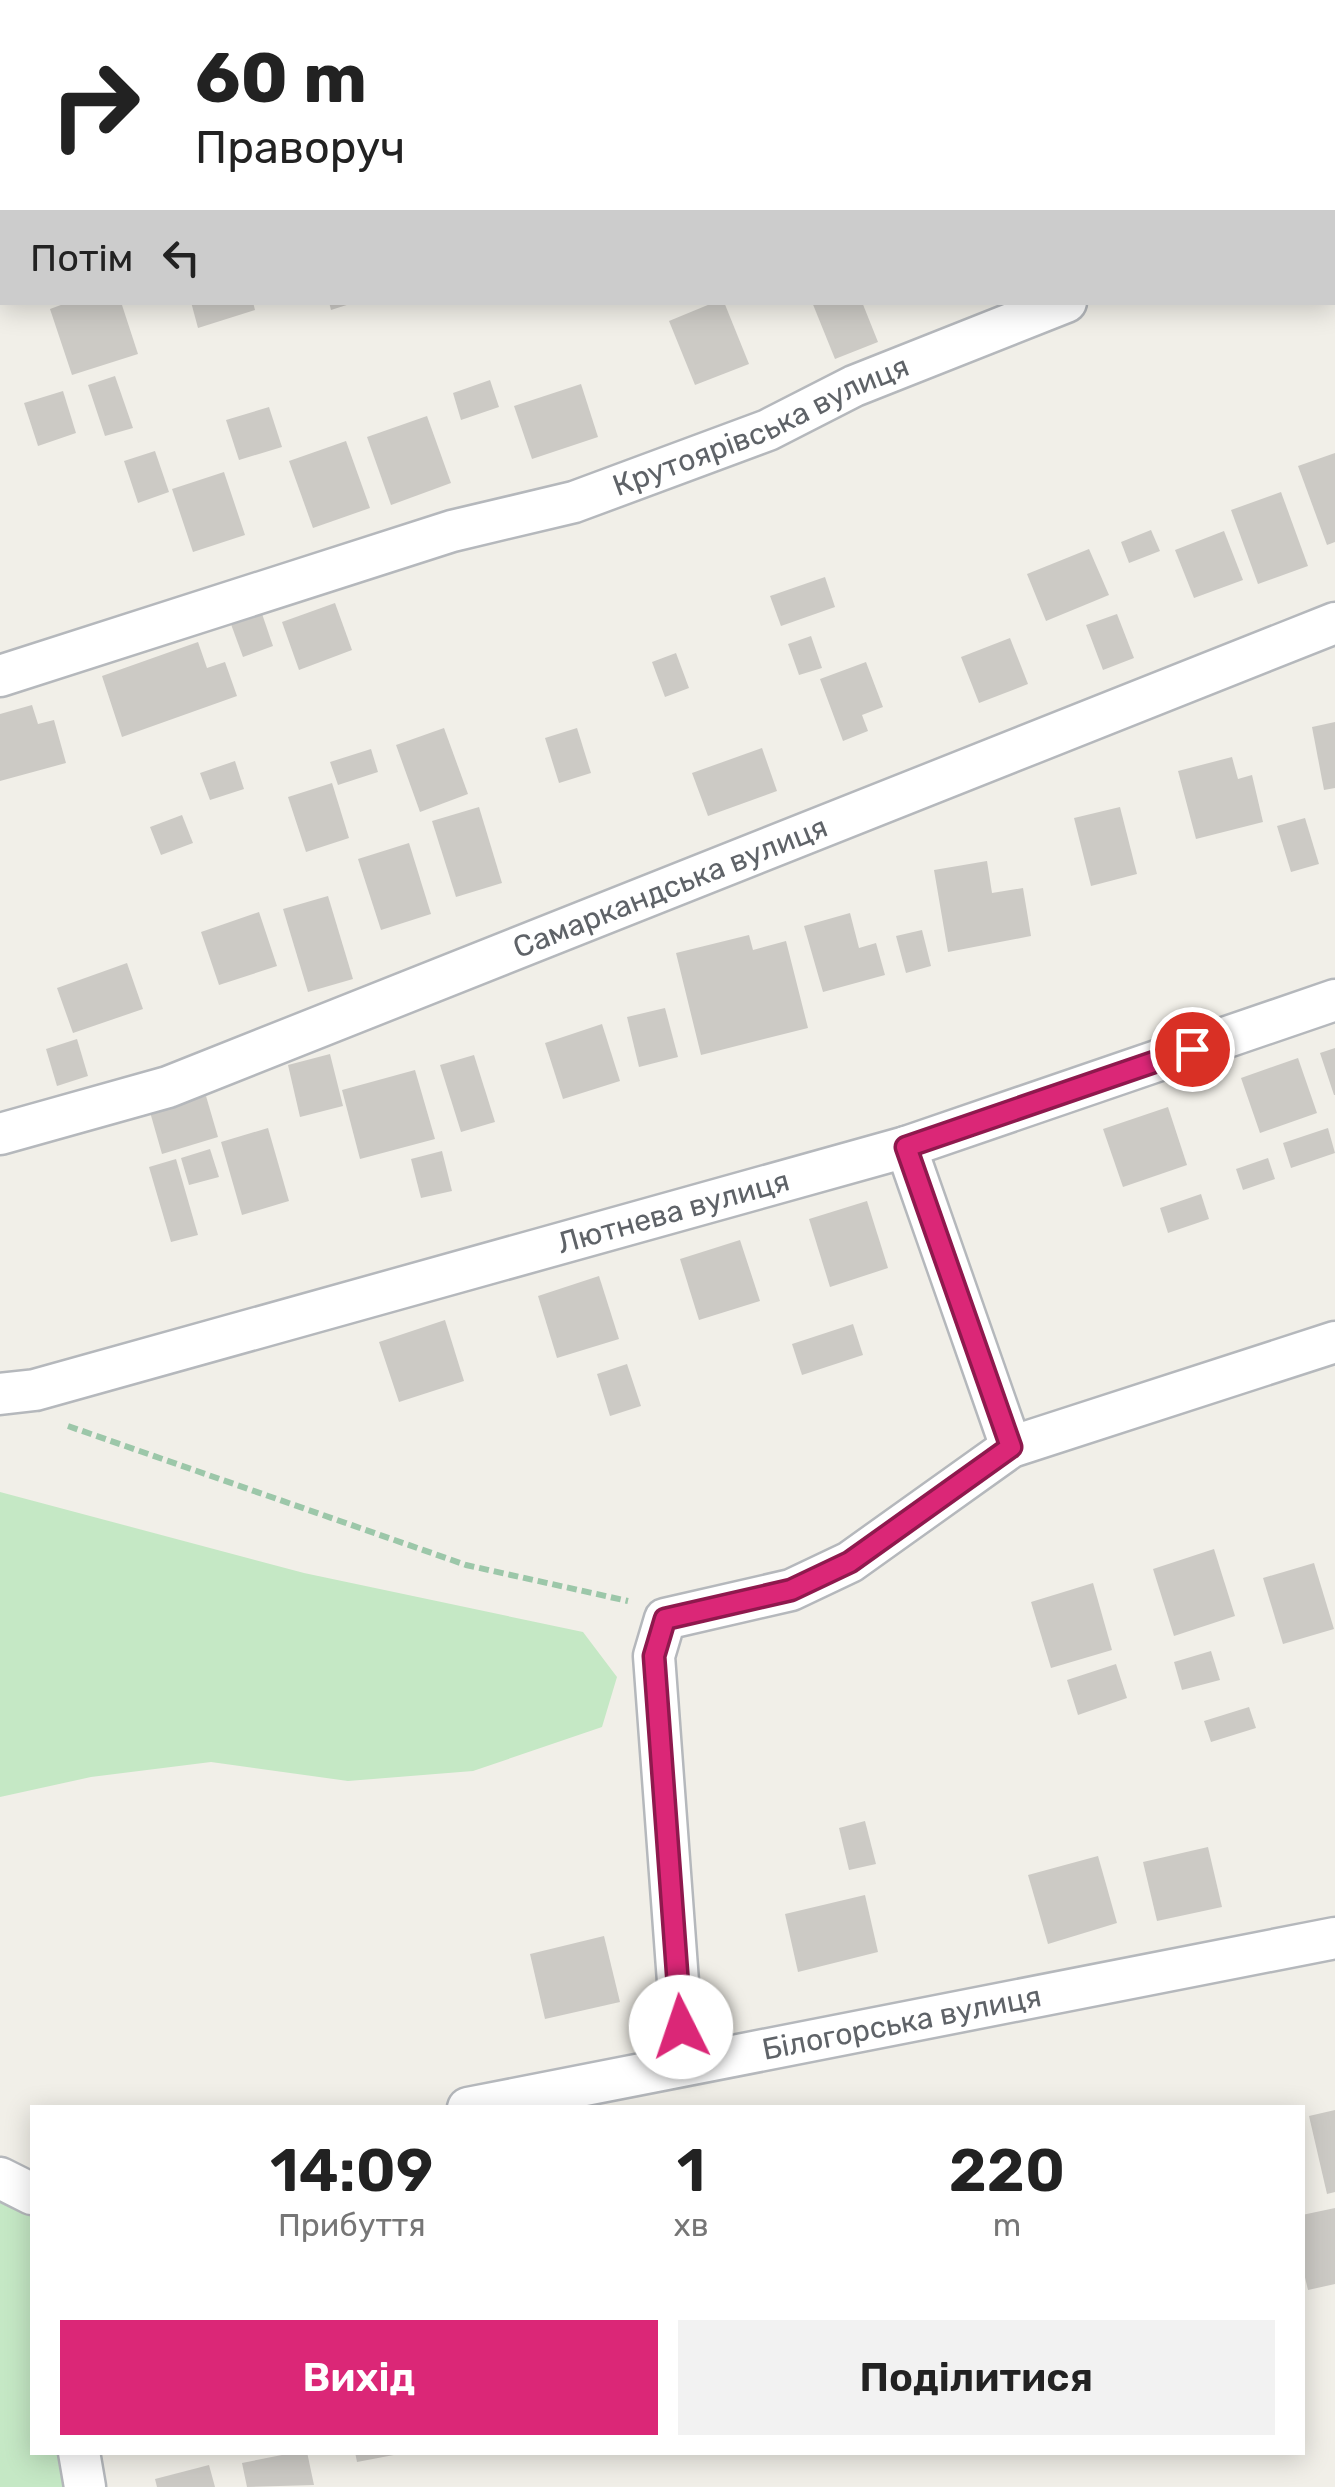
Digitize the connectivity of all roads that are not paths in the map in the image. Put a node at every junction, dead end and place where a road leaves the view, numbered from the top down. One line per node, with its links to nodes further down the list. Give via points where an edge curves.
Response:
1 (1058, 305): 3 (street, Крутоярівська вулиця, via 854,386 768,430 574,502 452,531)
2 (1335, 623): 5 (street, Самаркандська вулиця, via 168,1087)
3 (0, 676)
4 (1335, 1000): 6 (street, Лютнева вулиця)
5 (0, 1134)
6 (906, 1147): 8 (street, Лютнева вулиця); 9 (street)
7 (1335, 1342): 9 (street)
8 (1, 1395)
9 (1011, 1447): 11 (street, via 850,1562 791,1590 665,1619 655,1671)
10 (1335, 1938): 11 (street, Білогорська вулиця)
11 (684, 2063): 12 (street, Білогорська вулиця)
12 (482, 2105)
13 (0, 2178): 14 (street)
14 (30, 2193)
15 (80, 2455): 16 (street)
16 (85, 2487)

